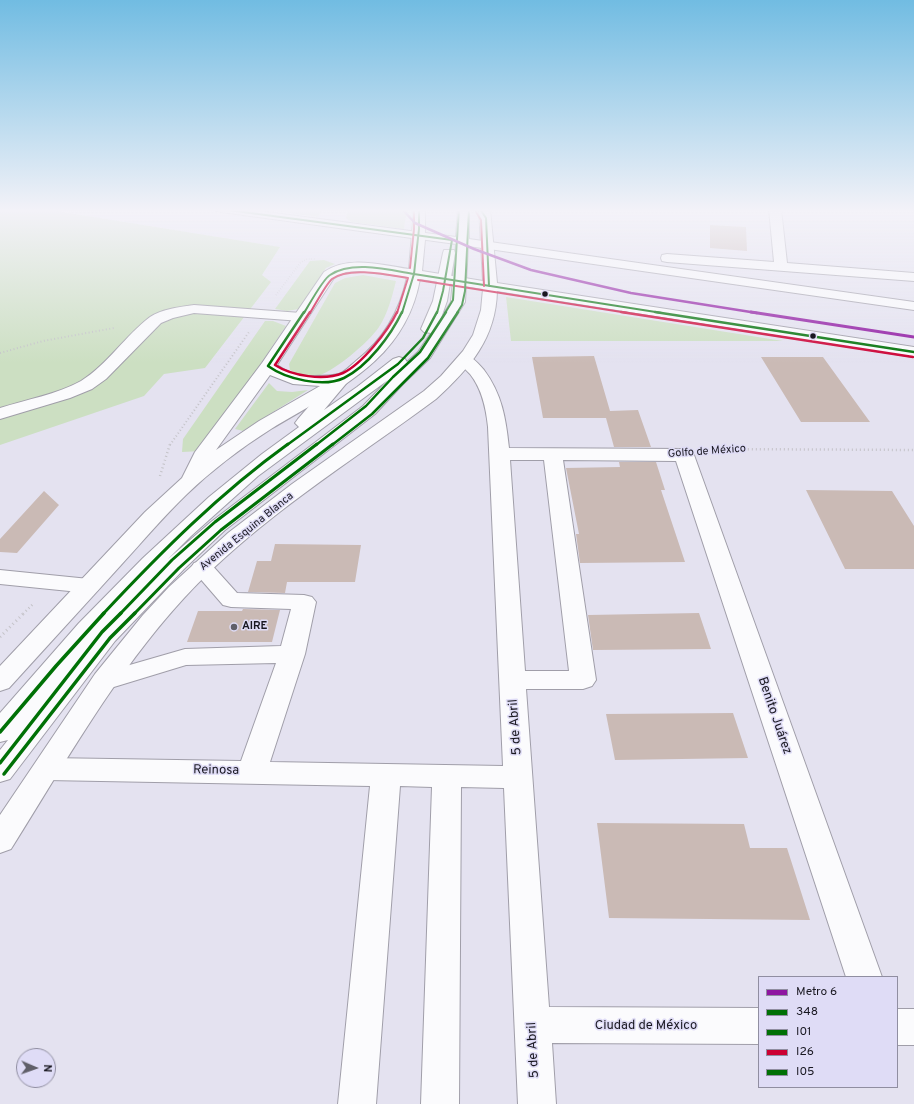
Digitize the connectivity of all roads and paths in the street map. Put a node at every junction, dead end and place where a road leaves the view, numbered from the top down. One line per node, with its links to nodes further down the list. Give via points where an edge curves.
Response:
1 (415, 261): 9 (street)
2 (454, 261): 11 (street)
3 (488, 261): 12 (street, Avenida Esquina Blanca)
4 (596, 261): 13 (street)
5 (703, 261): 7 (street)
6 (780, 261): 7 (street)
7 (781, 267): 8 (street)
8 (871, 274): 10 (street); 13 (street, via 829,279)
9 (414, 275): 11 (street); 15 (street, via 362,267 336,271 329,275); 21 (street, via 411,295 394,330 374,353)
10 (914, 277)
11 (452, 280): 12 (street); 24 (street, via 430,327 398,364); 40 (street, via 458,302 424,355 369,410 218,526 176,564 106,636)
12 (489, 286): 17 (street); 19 (street, Avenida Esquina Blanca, via 488,311 484,325)
13 (796, 289): 14 (street)
14 (914, 306)
15 (301, 317): 16 (street, via 194,309 169,314); 20 (street)
16 (156, 320): 18 (path, via 42,341); 22 (street, via 100,375 86,385)
17 (914, 352)
18 (0, 353)
19 (465, 360): 25 (street, 5 de Abril, via 483,380 495,405); 29 (street, Avenida Esquina Blanca, via 430,395 253,524)
20 (268, 366): 21 (street, via 282,376 295,380); 28 (street, via 202,456)
21 (342, 379): 24 (street); 28 (street, via 238,443)
22 (0, 414)
23 (914, 450): 27 (path, Golfo de México, via 720,449)
24 (279, 451): 38 (street, via 189,526 101,614)
25 (500, 454): 26 (street, Golfo de México); 35 (street, 5 de Abril)
26 (553, 454): 27 (street, Golfo de México); 35 (street, via 583,680)
27 (684, 455): 46 (street, Benito Juárez)
28 (190, 481): 32 (street)
29 (202, 568): 34 (street, via 231,600 304,602); 37 (street, Avenida Esquina Blanca, via 152,620)
30 (0, 576): 31 (street)
31 (55, 582): 32 (street); 33 (path)
32 (89, 586): 36 (street)
33 (0, 637)
34 (292, 654): 37 (street, via 185,657); 41 (street)
35 (513, 680): 44 (street, 5 de Abril)
36 (0, 682)
37 (104, 682): 39 (street, Avenida Esquina Blanca)
38 (0, 732)
39 (47, 769): 41 (street, Reinosa); 45 (street, Avenida Esquina Blanca)
40 (0, 771)
41 (252, 772): 42 (street, Reinosa)
42 (386, 774): 43 (street, Reinosa); 51 (street)
43 (447, 776): 44 (street, Reinosa); 52 (street)
44 (519, 777): 47 (street, 5 de Abril)
45 (0, 840)
46 (864, 976)
47 (533, 1025): 48 (street, Ciudad de México); 53 (street, 5 de Abril)
48 (758, 1026)
49 (898, 1027): 50 (street)
50 (914, 1027)
51 (357, 1104)
52 (440, 1104)
53 (537, 1104)

